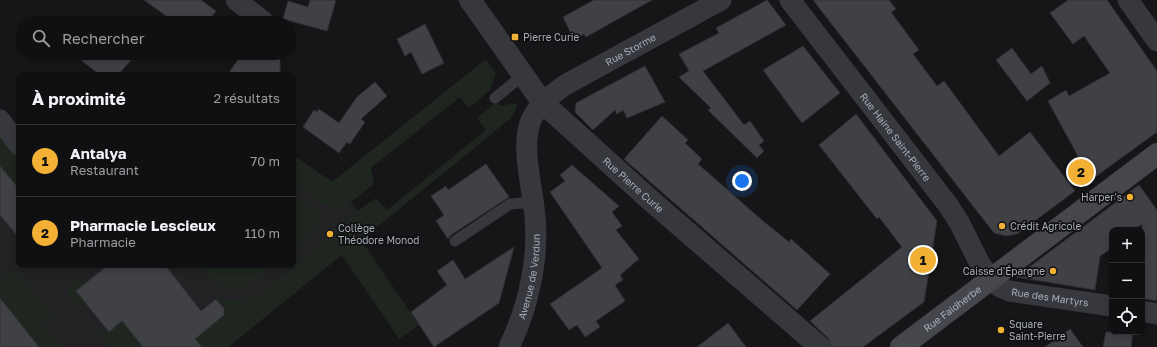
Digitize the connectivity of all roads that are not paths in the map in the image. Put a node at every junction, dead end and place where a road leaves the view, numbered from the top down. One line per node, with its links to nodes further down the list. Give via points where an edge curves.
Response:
1 (236, 0): 6 (street)
2 (470, 0): 8 (street, Rue Pierre Curie)
3 (721, 0): 10 (street, Rue Storme, via 565,85)
4 (790, 0): 16 (street, Rue Haine Saint-Pierre, via 948,205)
5 (1128, 0): 7 (street)
6 (256, 16)
7 (1157, 41)
8 (522, 76): 9 (lane); 10 (street, Rue Pierre Curie)
9 (495, 98)
10 (543, 103): 14 (street, Avenue de Verdun, via 532,118 528,135 527,151); 21 (street, Rue Pierre Curie)
11 (0, 120): 12 (street)
12 (16, 141)
13 (1157, 154): 16 (main road, Rue Faidherbe)
14 (534, 202): 15 (lane, via 510,204); 20 (street, Avenue de Verdun, via 533,267 528,295)
15 (455, 241)
16 (991, 280): 17 (street, Rue des Martyrs, via 1009,291); 22 (main road, Rue Faidherbe)
17 (1109, 306)
18 (1145, 312): 19 (street)
19 (1157, 314)
20 (509, 347)
21 (820, 347)
22 (901, 347)

